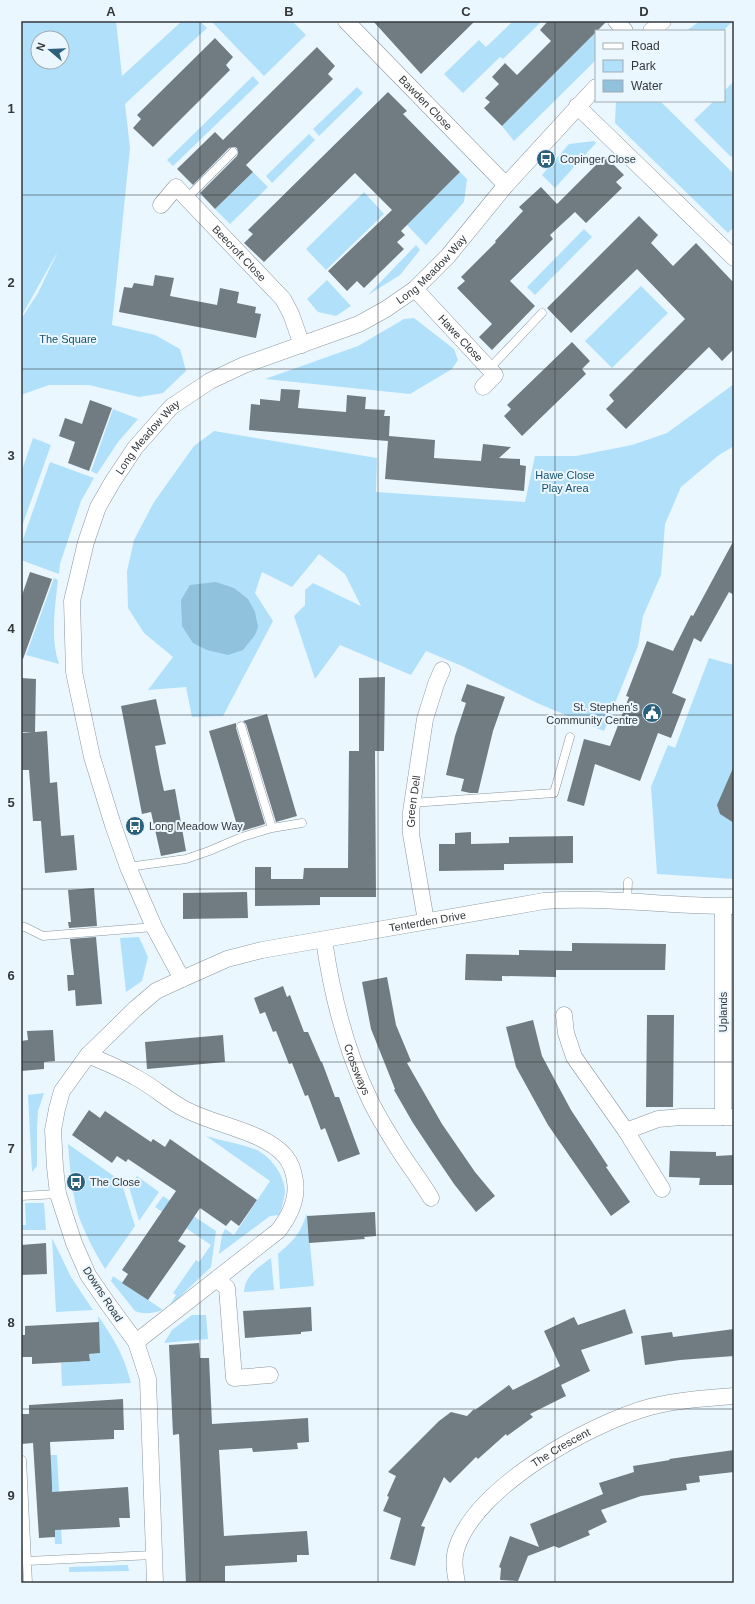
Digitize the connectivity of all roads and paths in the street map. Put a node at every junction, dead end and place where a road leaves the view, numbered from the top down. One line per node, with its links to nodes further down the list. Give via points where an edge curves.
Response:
1 (346, 21): 9 (street, Bawden Close)
2 (616, 21): 4 (street)
3 (662, 21): 5 (street)
4 (624, 30)
5 (652, 30)
6 (595, 88): 7 (street, Long Meadow Way)
7 (577, 106): 9 (street, Long Meadow Way); 12 (street)
8 (233, 152): 10 (lane)
9 (506, 185): 13 (street, Long Meadow Way, via 448,256)
10 (187, 198): 11 (street, Beecroft Close, via 176,187); 15 (street, Beecroft Close, via 284,299)
11 (161, 205)
12 (734, 258)
13 (415, 289): 15 (street, Long Meadow Way, via 359,324); 16 (street, Hawe Close)
14 (542, 313): 16 (lane)
15 (302, 345): 24 (street, Long Meadow Way, via 210,381 171,408 135,448 113,481 98,507 86,542 72,601 74,672 92,757)
16 (490, 368): 17 (street, Hawe Close, via 495,375)
17 (483, 387)
18 (434, 677): 21 (street, Green Dell)
19 (241, 726): 23 (lane)
20 (570, 737): 21 (lane, via 554,793)
21 (412, 803): 28 (street, Green Dell, via 411,834)
22 (302, 823): 23 (lane)
23 (272, 828): 24 (lane, via 186,859)
24 (128, 867): 29 (street, Long Meadow Way)
25 (628, 882): 26 (lane)
26 (627, 900): 27 (street, Tenterden Drive); 28 (street, Tenterden Drive, via 544,901)
27 (729, 906): 36 (street, Uplands)
28 (426, 921): 31 (street, Tenterden Drive)
29 (154, 927): 30 (lane, via 43,936 25,927); 32 (street, Long Meadow Way)
30 (21, 928)
31 (324, 940): 32 (street, Tenterden Drive, via 262,950 227,959); 39 (street, Crossways, via 337,1013 353,1061 370,1100)
32 (182, 979): 33 (street, Tenterden Drive, via 156,992)
33 (135, 1008): 35 (street, Downs Road)
34 (564, 1015): 37 (street, via 572,1032 574,1057)
35 (88, 1055): 40 (street, Downs Road, via 62,1090 57,1109 53,1130); 42 (street, via 135,1077 181,1108 210,1121 262,1138 285,1156 294,1172 296,1187 293,1207 287,1221)
36 (728, 1117): 37 (street, Uplands, via 658,1119)
37 (626, 1131): 38 (street)
38 (662, 1189)
39 (423, 1191)
40 (58, 1194): 41 (lane); 43 (street, Downs Road, via 74,1243 88,1275)
41 (21, 1196)
42 (217, 1279): 43 (street); 44 (street, via 227,1288 234,1378)
43 (136, 1342): 47 (street, Downs Road, via 144,1362 149,1386)
44 (270, 1375)
45 (734, 1396): 51 (street, The Crescent, via 671,1402 649,1407 586,1432 521,1472 495,1494 464,1531 456,1551 454,1566)
46 (22, 1460): 48 (lane)
47 (153, 1556): 48 (lane); 50 (street, Downs Road)
48 (28, 1562): 49 (lane)
49 (28, 1583)
50 (155, 1583)
51 (457, 1583)

